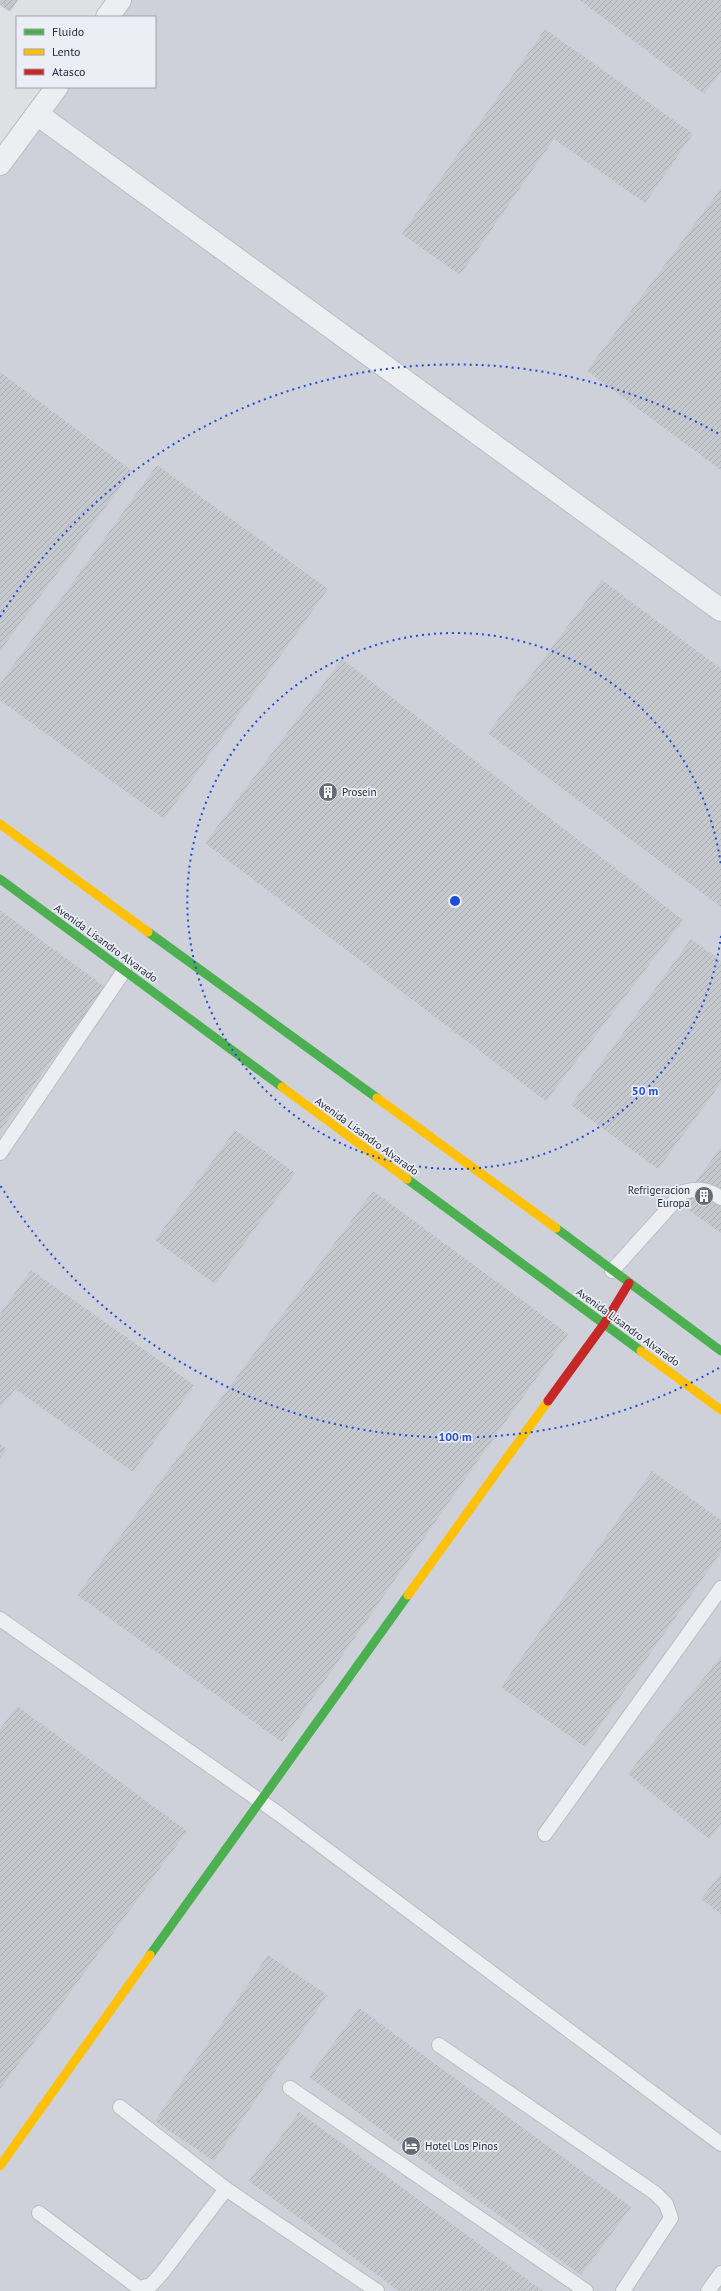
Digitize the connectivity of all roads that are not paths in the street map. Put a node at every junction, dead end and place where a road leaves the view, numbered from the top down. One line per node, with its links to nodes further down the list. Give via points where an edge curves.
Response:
1 (120, 0): 2 (street)
2 (108, 16)
3 (56, 88): 4 (street)
4 (37, 114): 5 (street); 6 (street)
5 (0, 164)
6 (721, 610)
7 (0, 824): 12 (street)
8 (0, 879): 9 (street, Avenida Lisandro Alvarado)
9 (124, 971): 10 (lane); 14 (street, Avenida Lisandro Alvarado)
10 (0, 1153)
11 (721, 1198): 12 (lane, via 712,1192 697,1188 684,1192)
12 (612, 1271): 13 (street)
13 (629, 1284): 14 (street); 15 (street)
14 (604, 1324): 16 (street, Avenida Lisandro Alvarado); 19 (street)
15 (721, 1351)
16 (721, 1410)
17 (721, 1588): 20 (lane)
18 (0, 1619): 19 (lane)
19 (260, 1800): 24 (lane); 25 (street)
20 (545, 1834)
21 (439, 2045): 31 (lane, via 655,2193 666,2204 671,2218)
22 (290, 2088): 30 (lane)
23 (120, 2107): 26 (lane)
24 (721, 2144)
25 (0, 2166)
26 (226, 2189): 27 (lane, via 155,2282 151,2286 139,2288); 29 (lane)
27 (39, 2213)
28 (721, 2273): 32 (lane)
29 (377, 2291)
30 (586, 2291)
31 (623, 2291)
32 (708, 2291)

